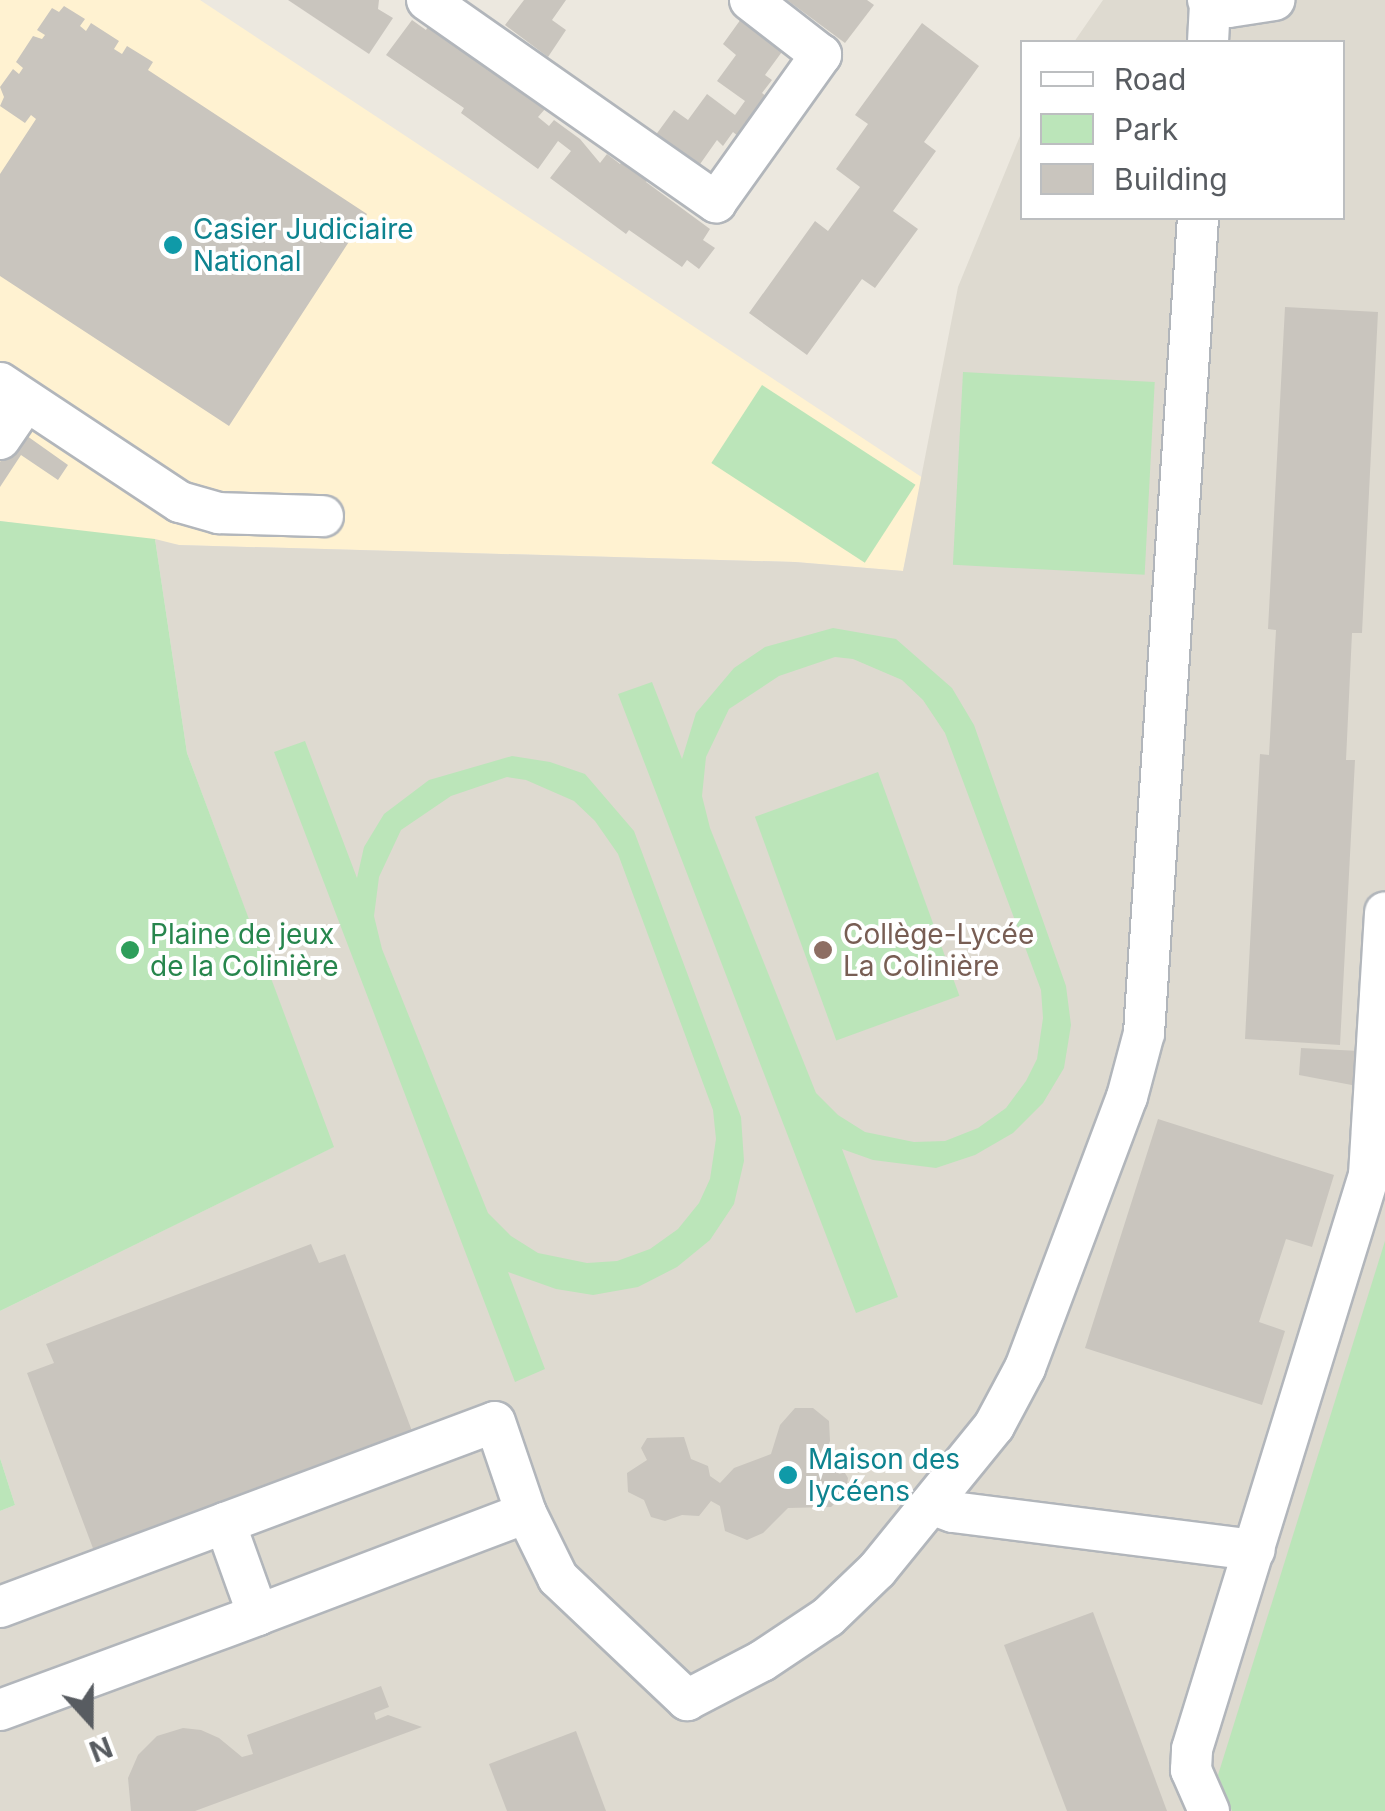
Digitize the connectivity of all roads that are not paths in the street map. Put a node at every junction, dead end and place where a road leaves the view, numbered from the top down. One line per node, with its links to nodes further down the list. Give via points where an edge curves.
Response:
1 (750, 0): 3 (street, via 822,56 716,202)
2 (1274, 0): 4 (street)
3 (449, 6)
4 (1209, 15)
5 (1198, 220): 10 (street, via 1144,1033 1127,1096 1025,1368 994,1426)
6 (13, 392): 7 (street); 8 (street, via 155,488 198,509)
7 (0, 440)
8 (323, 516)
9 (1385, 912): 13 (street, via 1369,1175)
10 (932, 1504): 11 (street, via 828,1618 687,1700 558,1578); 13 (street)
11 (526, 1513): 12 (street, via 495,1422); 15 (street)
12 (225, 1523): 14 (street); 15 (street)
13 (1255, 1550): 17 (street, via 1192,1749 1191,1770)
14 (0, 1607)
15 (258, 1614): 16 (street)
16 (0, 1710)
17 (1209, 1811)

